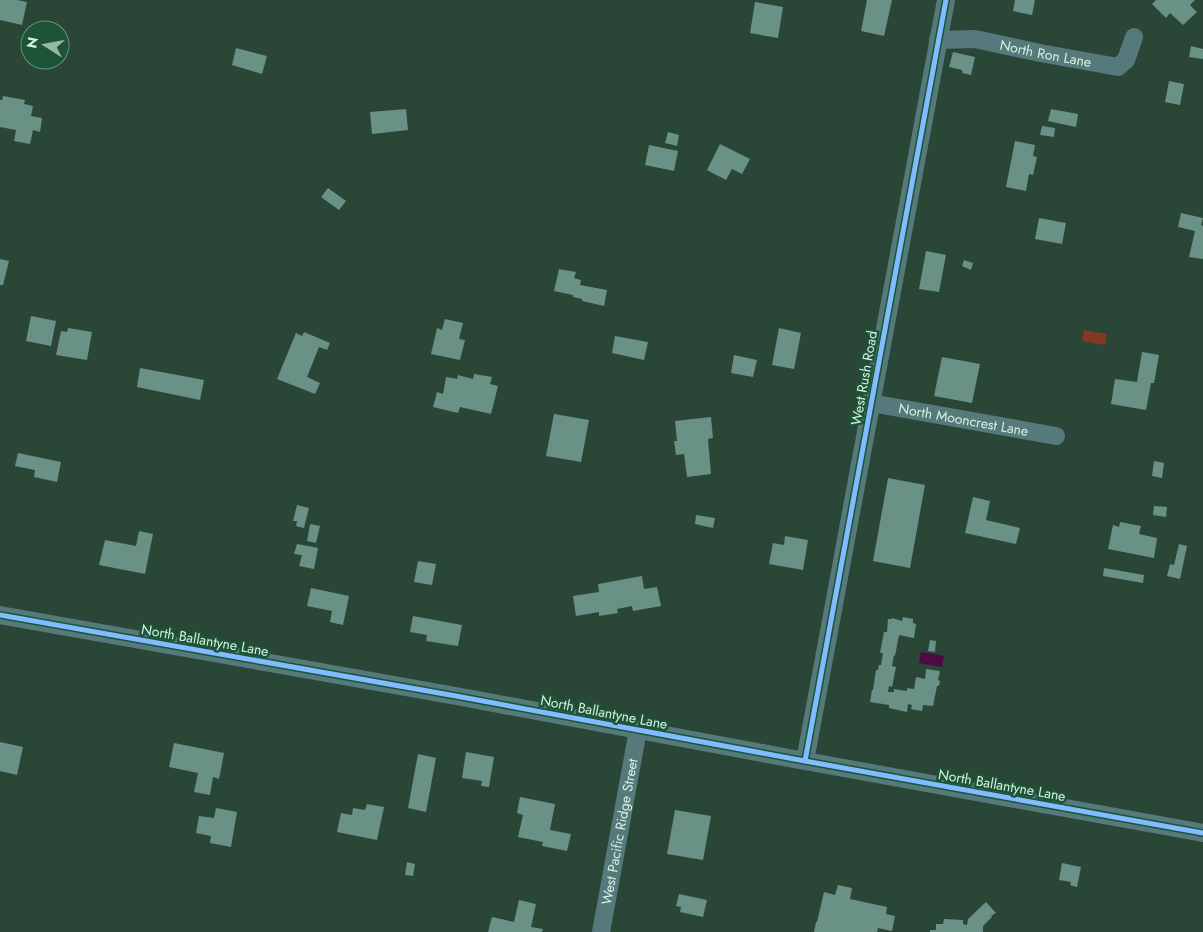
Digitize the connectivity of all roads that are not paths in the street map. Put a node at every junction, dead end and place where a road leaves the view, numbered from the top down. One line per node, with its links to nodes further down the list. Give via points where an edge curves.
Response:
1 (946, 0): 3 (street, West Rush Road)
2 (1134, 37): 3 (street, North Ron Lane, via 1126,60 1118,66 975,39)
3 (938, 40): 4 (street, West Rush Road)
4 (872, 403): 5 (street, North Mooncrest Lane); 8 (street, West Rush Road)
5 (1056, 436)
6 (0, 615): 7 (street, North Ballantyne Lane)
7 (638, 730): 8 (street, North Ballantyne Lane); 10 (street, West Pacific Ridge Street)
8 (805, 761): 9 (street, North Ballantyne Lane)
9 (1203, 833)
10 (601, 932)

